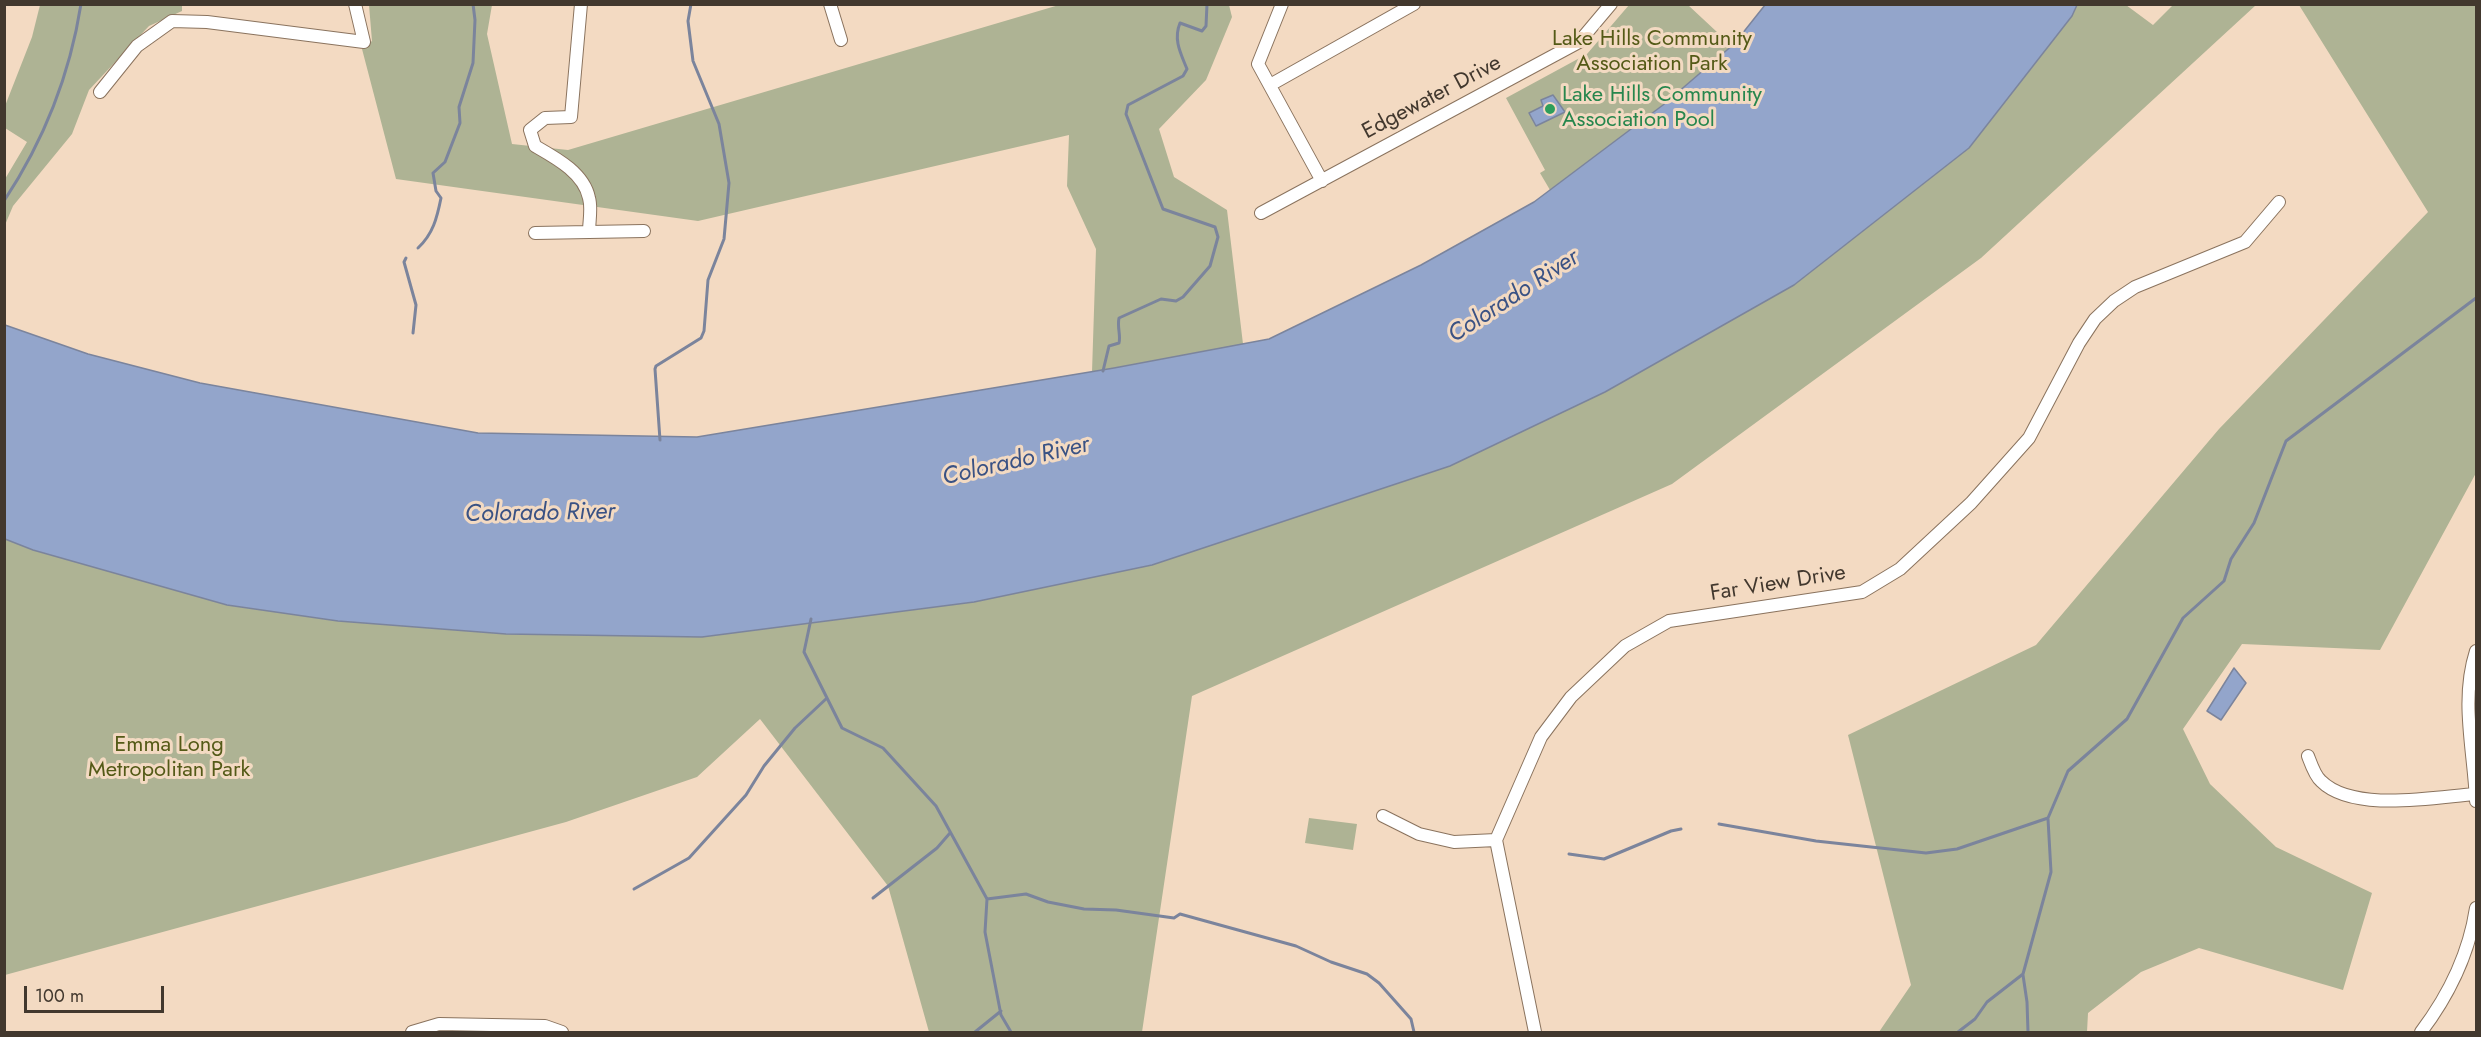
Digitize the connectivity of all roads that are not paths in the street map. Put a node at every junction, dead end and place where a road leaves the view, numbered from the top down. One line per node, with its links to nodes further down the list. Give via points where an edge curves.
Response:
1 (355, 4): 9 (street, via 364,42 172,21 137,46)
2 (581, 4): 14 (street, via 571,117 545,118 530,130 535,146 580,178 590,198)
3 (830, 4): 7 (street)
4 (1282, 4): 8 (street, via 1258,64)
5 (1414, 4): 8 (street)
6 (1611, 4): 10 (street, Edgewater Drive, via 1580,42)
7 (841, 40)
8 (1270, 85): 10 (street)
9 (100, 92)
10 (1322, 181): 12 (street, Edgewater Drive)
11 (2279, 202): 21 (street, Far View Drive, via 2245,242 2135,286 2095,319 2029,438 1971,503 1900,569 1862,592 1669,621 1625,646 1571,697 1541,737)
12 (1260, 213)
13 (644, 231): 14 (street)
14 (589, 232): 15 (street)
15 (535, 233)
16 (2476, 651): 18 (street, via 2468,703)
17 (2308, 756): 18 (street, via 2319,780 2329,788 2363,800 2385,802)
18 (2476, 794): 19 (street)
19 (2476, 801)
20 (1383, 816): 21 (street, via 1419,834 1454,842)
21 (1496, 840): 25 (street)
22 (2476, 908): 26 (street, via 2471,936 2450,990)
23 (412, 1032): 24 (street, via 439,1024 545,1026)
24 (562, 1032)
25 (1536, 1032)
26 (2421, 1032)

